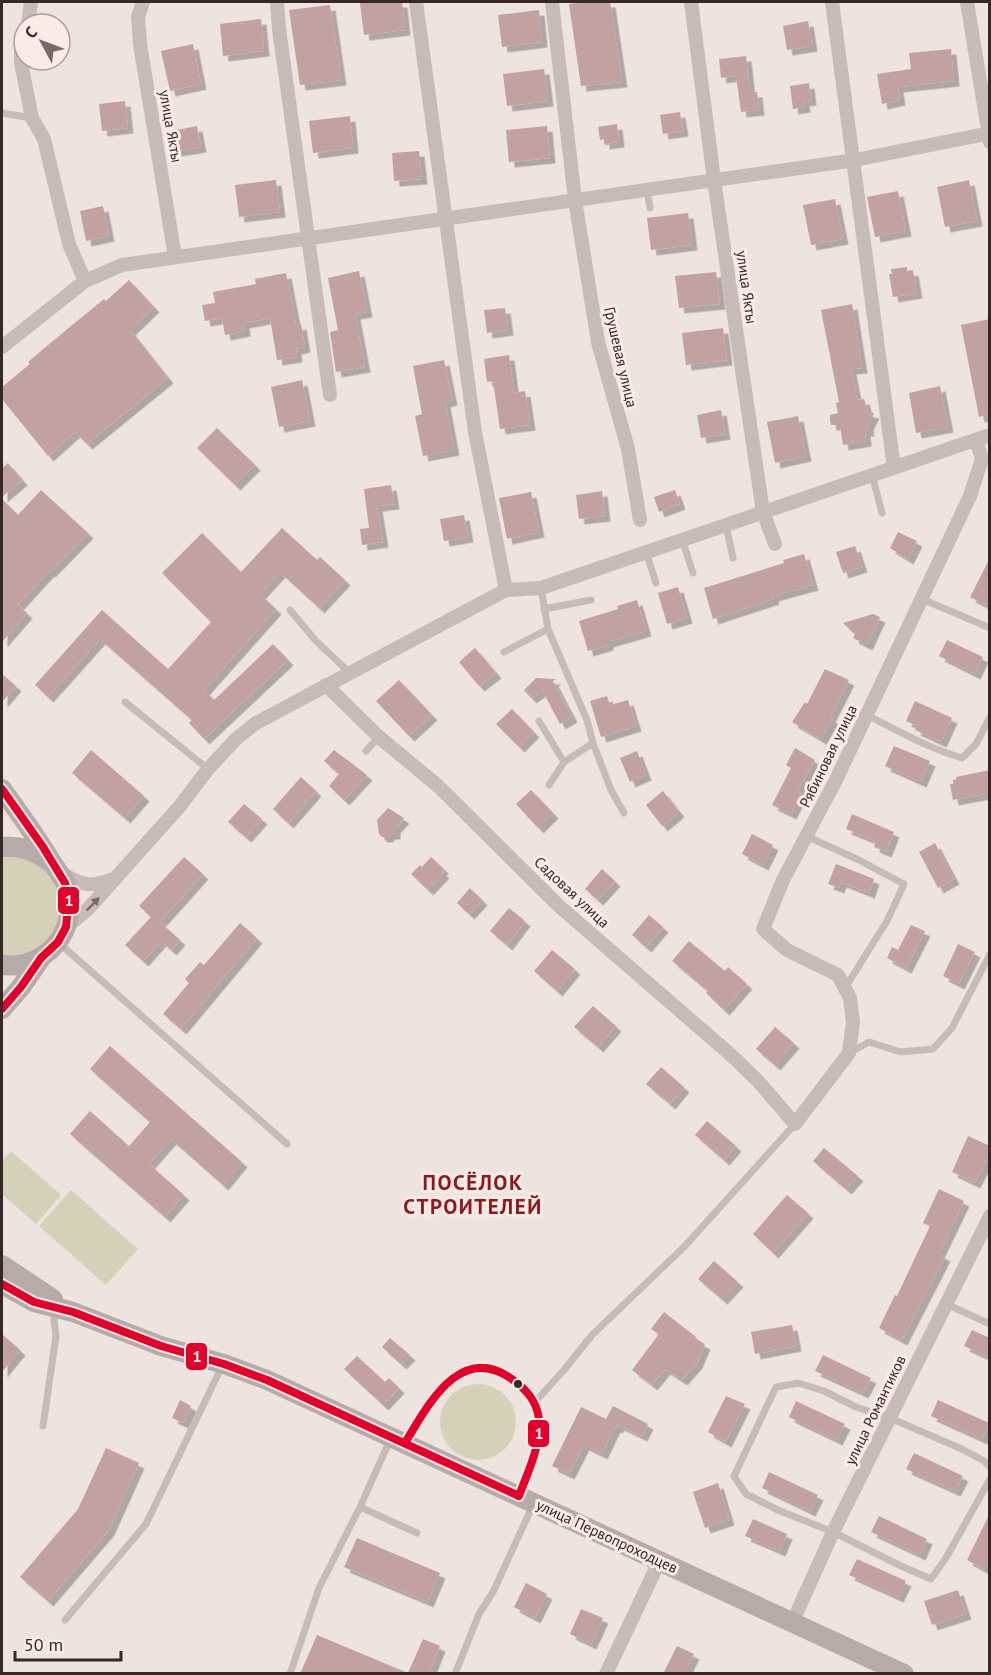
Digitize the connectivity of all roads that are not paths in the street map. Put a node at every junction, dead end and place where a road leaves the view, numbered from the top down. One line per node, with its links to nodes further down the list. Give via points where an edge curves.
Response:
1 (143, 2): 19 (street, улица Якты, via 138,17 140,44)
2 (277, 2): 18 (street)
3 (416, 2): 17 (street)
4 (552, 2): 15 (street)
5 (691, 2): 13 (street, улица Якты)
6 (832, 2): 12 (street)
7 (967, 2): 11 (street)
8 (23, 72): 10 (street)
9 (2, 113): 10 (lane)
10 (32, 118): 20 (street, via 44,139 69,244)
11 (989, 136): 12 (street)
12 (855, 160): 13 (street); 24 (street)
13 (714, 180): 14 (street); 26 (street, улица Якты)
14 (647, 190): 15 (street); 16 (lane)
15 (575, 200): 17 (street); 28 (street, Грушевая улица, via 598,342 628,449)
16 (650, 208)
17 (444, 220): 18 (street); 37 (street, via 475,432)
18 (309, 238): 19 (street); 22 (street)
19 (175, 257): 20 (street, via 122,265)
20 (85, 281): 21 (street)
21 (2, 347)
22 (330, 395)
23 (983, 438): 24 (street); 38 (street, Рябиновая улица, via 982,459 970,496)
24 (894, 468): 25 (street)
25 (872, 475): 26 (street); 27 (lane)
26 (763, 512): 29 (street); 31 (street)
27 (882, 513)
28 (640, 520)
29 (726, 525): 30 (street); 33 (lane)
30 (682, 539): 32 (street); 34 (lane)
31 (775, 544)
32 (646, 552): 35 (lane); 36 (street)
33 (733, 558)
34 (693, 573)
35 (656, 583)
36 (541, 588): 37 (street); 40 (lane)
37 (506, 590): 45 (street)
38 (922, 599): 42 (lane); 48 (street, Рябиновая улица)
39 (591, 600): 40 (lane)
40 (544, 609): 43 (lane)
41 (290, 610): 45 (lane)
42 (990, 628)
43 (548, 629): 44 (lane); 52 (lane)
44 (504, 652)
45 (349, 672): 46 (street)
46 (326, 685): 51 (street, Садовая улица); 55 (street, via 256,723)
47 (125, 702): 55 (lane)
48 (867, 715): 49 (lane, via 909,738 962,758 976,744); 59 (street, Рябиновая улица)
49 (990, 717)
50 (539, 721): 54 (lane)
51 (379, 737): 53 (lane); 70 (street, Садовая улица, via 438,786 559,906 731,1055)
52 (593, 743): 54 (lane); 58 (lane)
53 (366, 751)
54 (564, 762): 56 (lane)
55 (208, 770): 62 (street)
56 (549, 784)
57 (2, 789): 61 (street)
58 (624, 813)
59 (806, 836): 67 (street, Рябиновая улица, via 763,929 788,950 838,975); 67 (lane, via 904,884 887,921)
60 (2, 847): 61 (street, via 38,853)
61 (55, 867): 62 (street, via 84,885); 63 (street, via 69,897)
62 (118, 877): 63 (street, one-way to 62)
63 (62, 934): 65 (street); 71 (lane)
64 (990, 954): 69 (lane, via 952,1028 933,1049 901,1052 869,1042)
65 (41, 958): 66 (street, via 27,964); 68 (street)
66 (2, 965)
67 (844, 988): 69 (street, Рябиновая улица, via 850,998 853,1022)
68 (2, 1008)
69 (849, 1053): 70 (street)
70 (795, 1124): 80 (lane, via 684,1247 592,1335)
71 (287, 1144)
72 (990, 1216): 75 (street, улица Романтиков)
73 (2, 1265): 77 (street, улица Первопроходцев)
74 (2, 1284): 76 (street, улица Первопроходцев, via 34,1302)
75 (946, 1304): 78 (lane); 81 (street, улица Романтиков)
76 (52, 1306): 77 (street, улица Первопроходцев); 82 (lane, via 56,1336)
77 (73, 1312): 79 (street, улица Первопроходцев, via 160,1347)
78 (990, 1324)
79 (224, 1364): 83 (street, улица Первопроходцев); 91 (lane, via 146,1524)
80 (534, 1403): 83 (lane, via 518,1383 503,1373 487,1367 472,1368 443,1384); 86 (lane, via 539,1416 538,1436)
81 (890, 1418): 84 (lane, via 962,1449); 88 (street, улица Романтиков); 88 (lane, via 798,1383 776,1387 734,1476 746,1494)
82 (43, 1426)
83 (398, 1440): 86 (street, улица Первопроходцев); 87 (lane)
84 (990, 1467)
85 (990, 1479): 88 (lane, via 931,1579)
86 (527, 1499): 90 (street, улица Первопроходцев); 94 (lane, via 493,1592 479,1614)
87 (360, 1507): 89 (lane); 93 (lane, via 319,1588)
88 (833, 1532): 92 (street, улица Романтиков)
89 (417, 1533)
90 (660, 1560): 92 (street, улица Первопроходцев); 95 (street)
91 (65, 1620)
92 (793, 1621): 96 (street, улица Первопроходцев)
93 (290, 1674)
94 (455, 1674)
95 (606, 1674)
96 (904, 1674)

